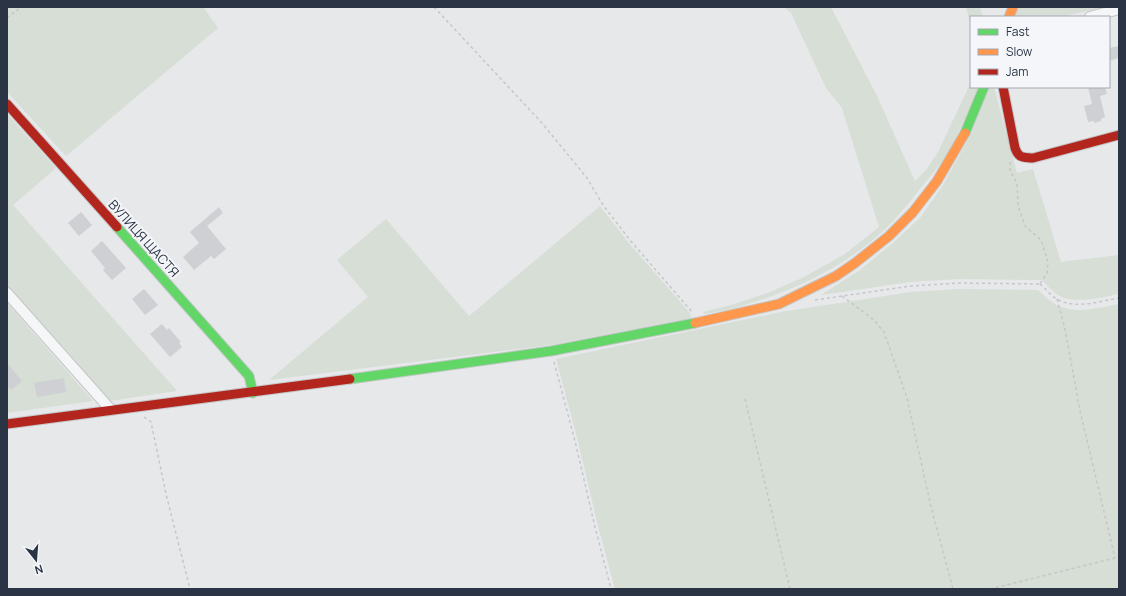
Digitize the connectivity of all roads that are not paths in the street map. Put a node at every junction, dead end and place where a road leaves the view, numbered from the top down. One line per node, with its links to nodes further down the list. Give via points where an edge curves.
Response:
1 (1119, 9): 2 (street)
2 (1094, 16)
3 (984, 88): 8 (street, via 965,133 937,181 913,212 856,263 836,276 779,304 551,351)
4 (1003, 88): 6 (street, via 1015,148 1021,158 1033,158)
5 (7, 104): 8 (street, ВУЛИЦЯ ЩАСТЯ, via 249,376)
6 (1119, 135)
7 (7, 293): 9 (street)
8 (253, 393): 9 (street)
9 (111, 410): 10 (street)
10 (7, 424)

